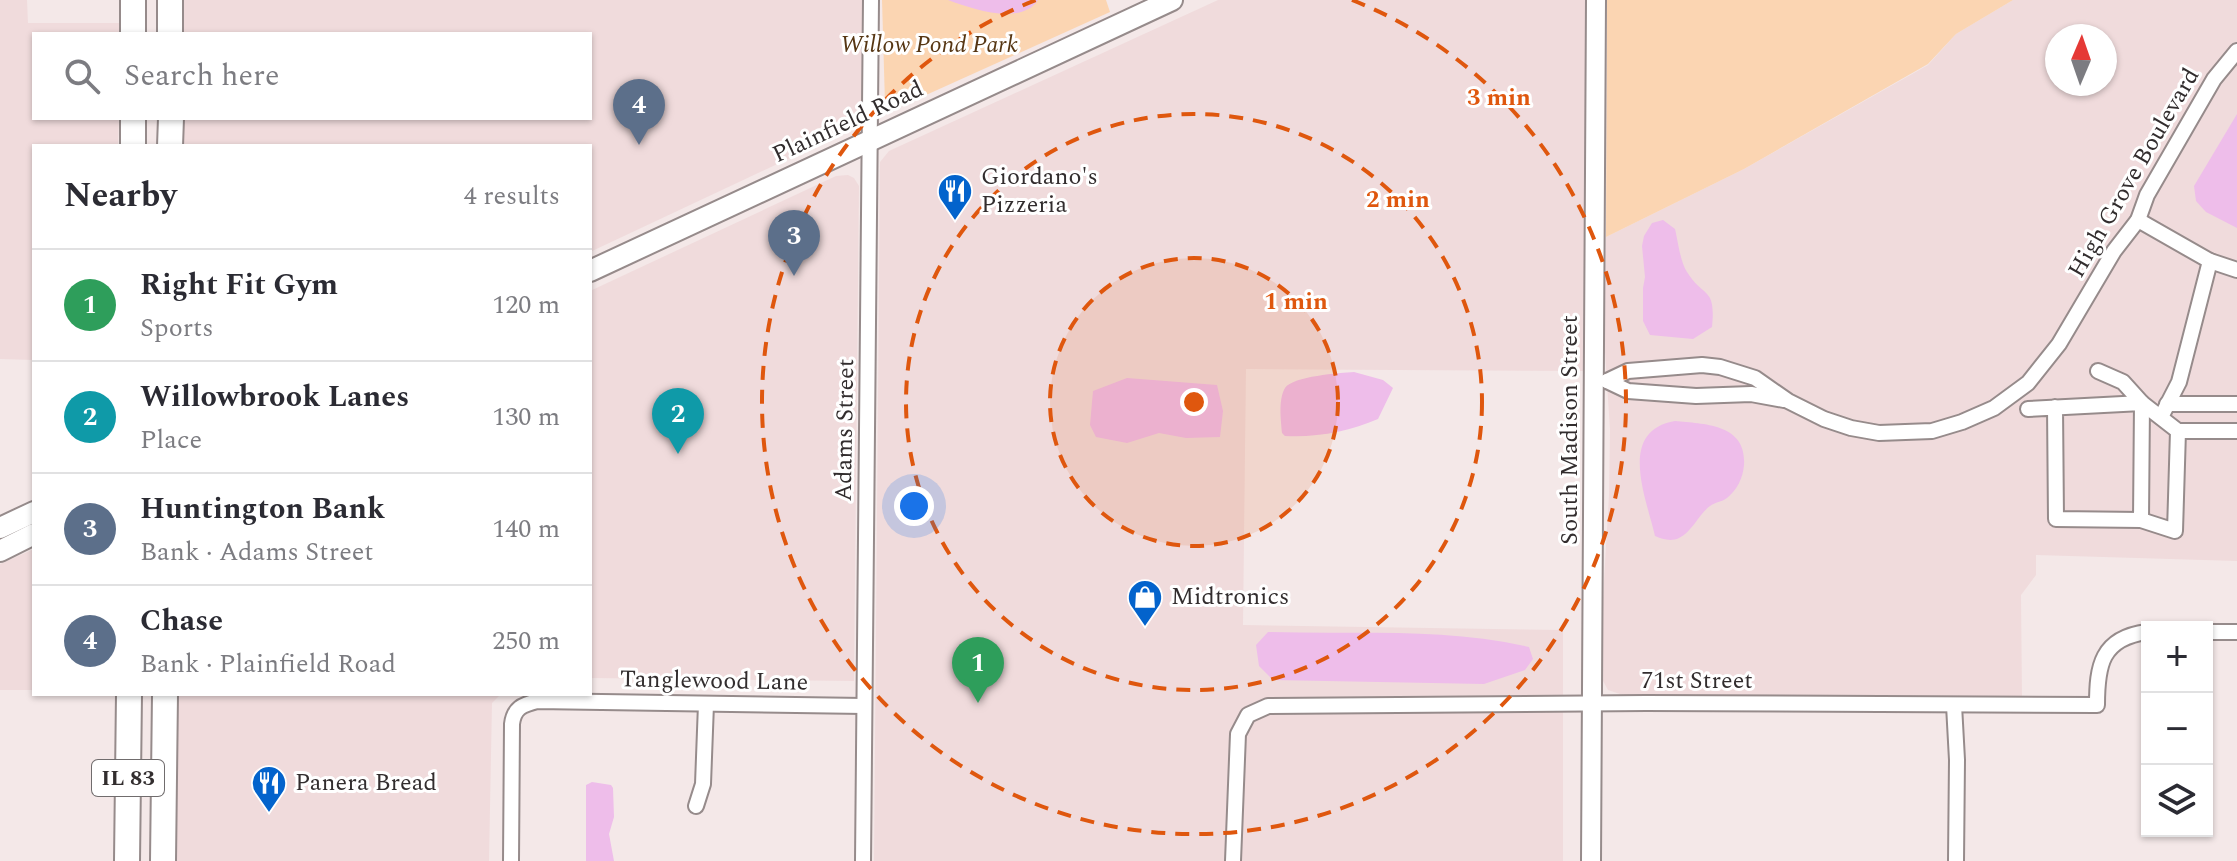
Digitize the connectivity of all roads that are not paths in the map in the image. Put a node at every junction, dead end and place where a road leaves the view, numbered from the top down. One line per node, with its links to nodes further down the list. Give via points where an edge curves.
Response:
1 (133, 0): 6 (highway)
2 (170, 0): 7 (highway)
3 (871, 0): 11 (street, Adams Street)
4 (1172, 0): 11 (main road, Plainfield Road)
5 (1596, 0): 38 (street, South Madison Street)
6 (133, 32)
7 (170, 32)
8 (2237, 51): 14 (street, High Grove Boulevard, via 2214,79)
9 (133, 120): 12 (highway)
10 (171, 120): 13 (highway)
11 (869, 142): 16 (main road, Plainfield Road); 40 (street, Adams Street)
12 (133, 144)
13 (170, 144)
14 (2138, 220): 15 (street); 19 (street, High Grove Boulevard, via 2049,359 1994,408 1932,431 1894,433 1851,428)
15 (2210, 261): 17 (street); 24 (street, via 2179,382)
16 (592, 270)
17 (2237, 270)
18 (2098, 371): 20 (street, via 2123,382)
19 (1788, 401): 19 (street, High Grove Boulevard, via 1755,378 1702,365 1628,371 1607,381 1628,391 1751,394)
20 (2142, 403): 22 (street); 24 (street); 28 (street)
21 (2237, 404): 24 (street)
22 (2055, 407): 23 (street); 28 (street, via 2056,519)
23 (2028, 409)
24 (2164, 411): 25 (street)
25 (2178, 431): 26 (street); 28 (street, via 2175,531)
26 (2237, 431)
27 (32, 513): 29 (main road)
28 (2141, 520)
29 (0, 528)
30 (32, 535): 31 (main road)
31 (0, 551)
32 (2213, 632): 33 (street)
33 (2237, 632)
34 (2141, 634): 39 (street, 71st Street, via 2120,640 2101,660 2097,705)
35 (129, 696): 42 (highway, IL 83)
36 (165, 696): 43 (highway, IL 83)
37 (706, 704): 40 (street, Tanglewood Lane); 41 (street, via 703,784); 44 (street, Tanglewood Lane, via 537,701 518,708 512,724)
38 (1592, 704): 39 (street, 71st Street); 46 (street, 71st Street, via 1268,706 1248,715 1238,734); 47 (street, South Madison Street)
39 (1954, 705): 48 (street)
40 (864, 706): 45 (street, Adams Street)
41 (696, 806)
42 (127, 861)
43 (163, 861)
44 (511, 861)
45 (863, 861)
46 (1233, 861)
47 (1591, 861)
48 (1956, 861)

